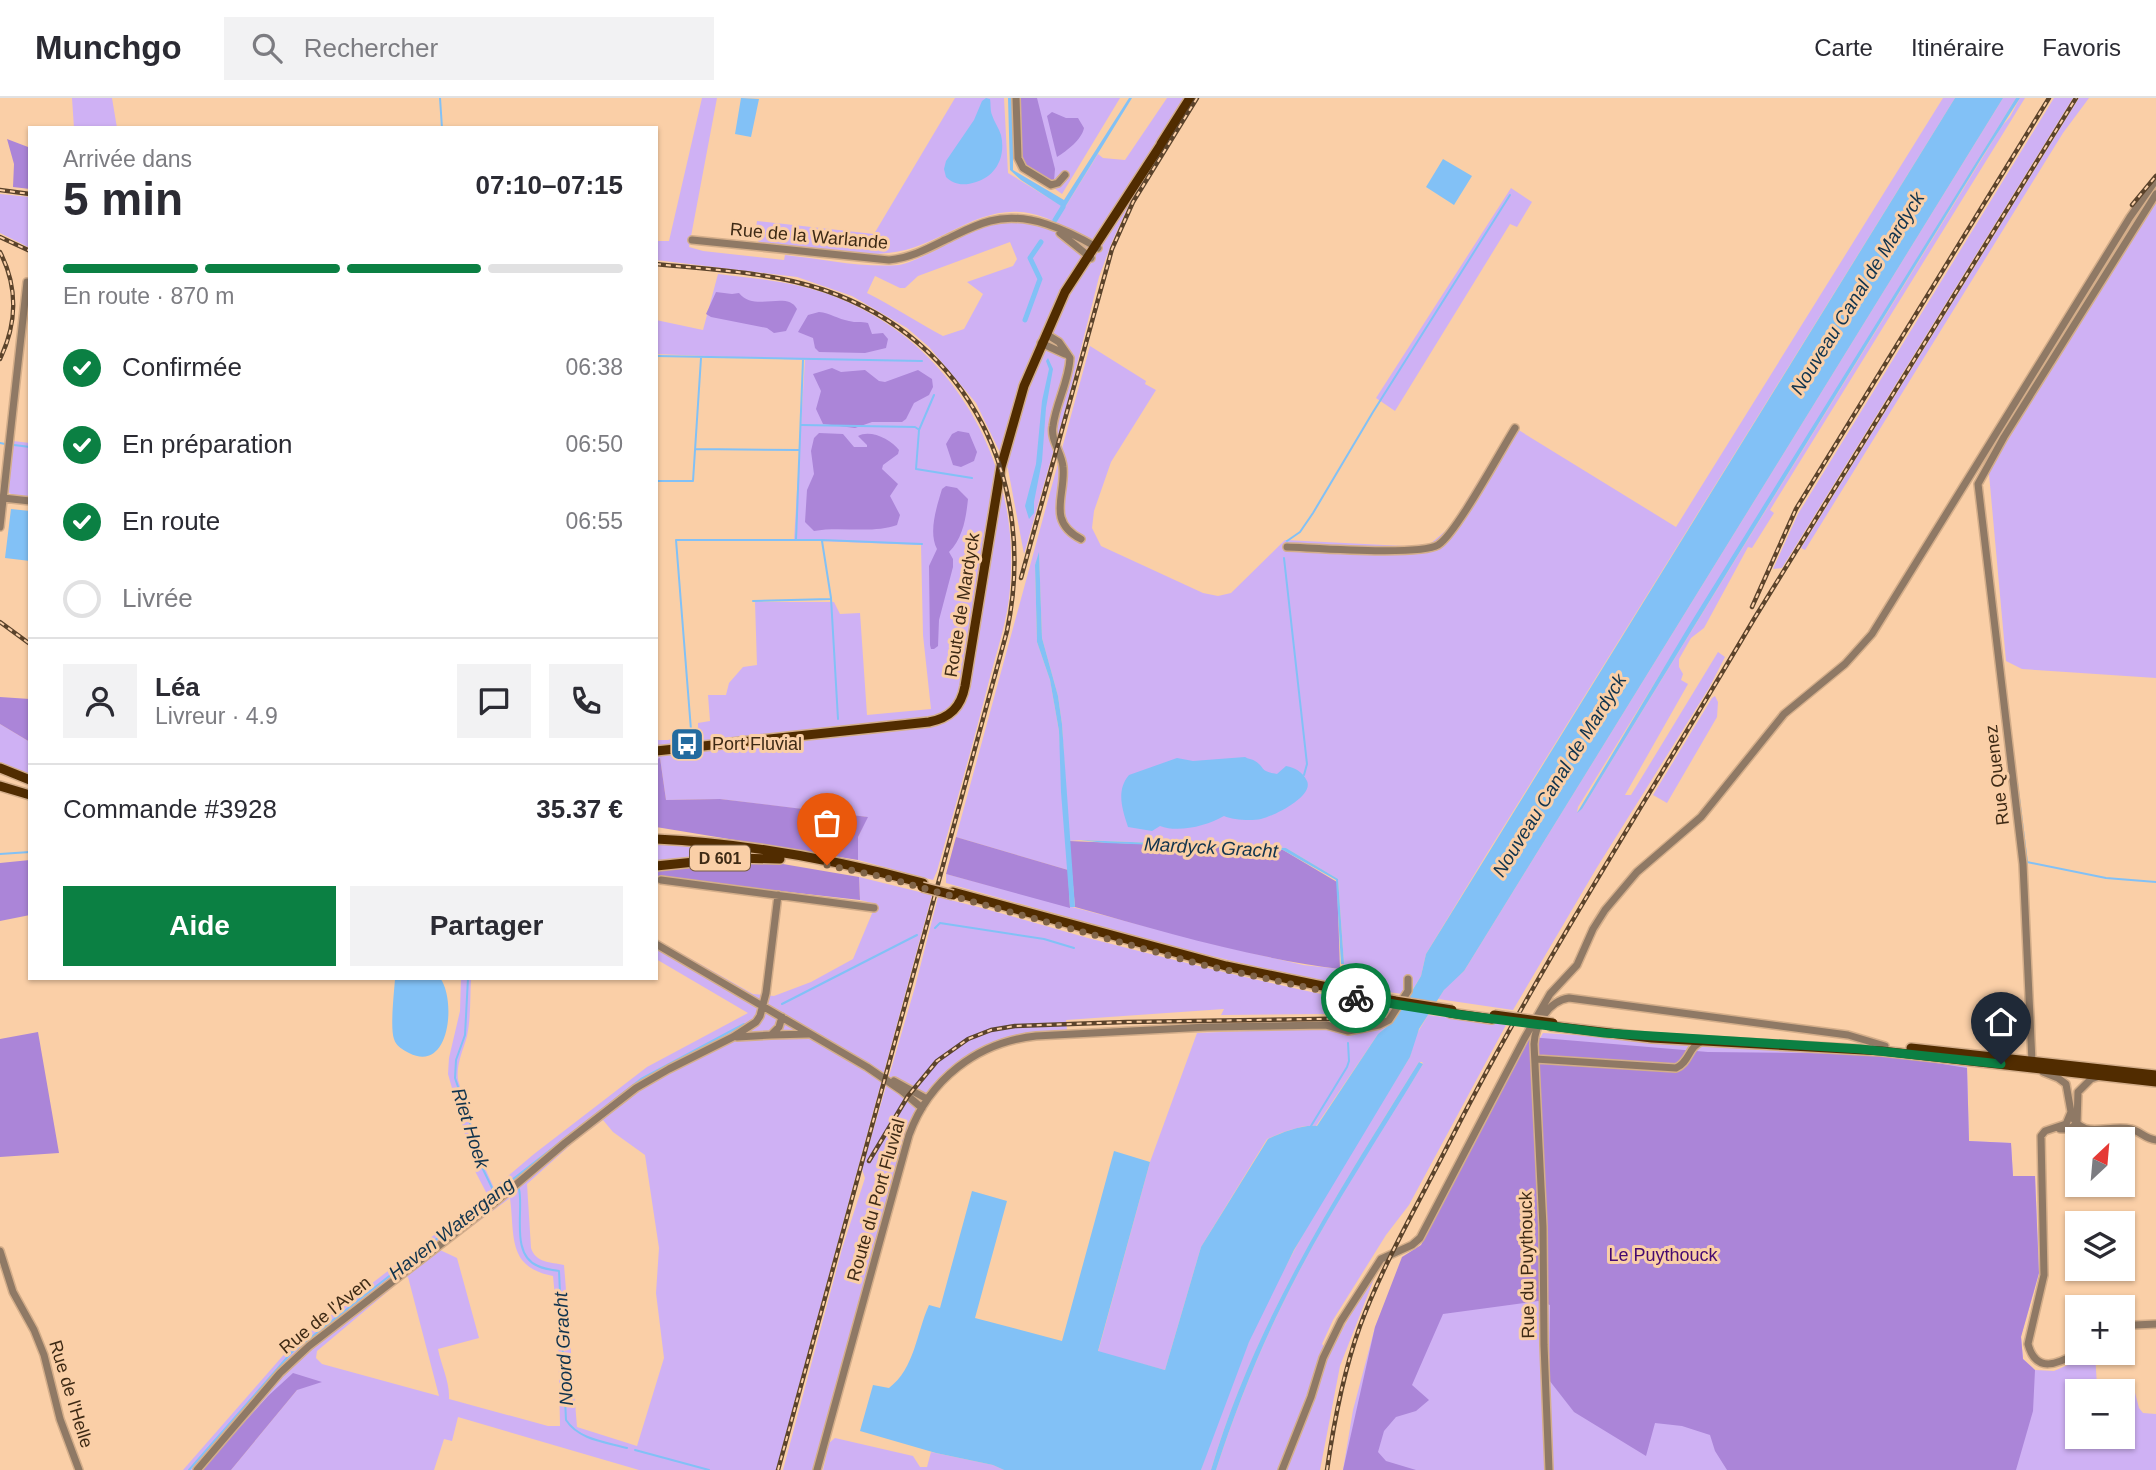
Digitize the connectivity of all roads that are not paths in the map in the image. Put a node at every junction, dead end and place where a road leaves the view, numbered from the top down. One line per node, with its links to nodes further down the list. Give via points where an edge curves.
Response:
1 (1016, 98): 3 (street, via 1020,165 1051,185)
2 (1189, 98): 8 (main road, Route de Mardyck)
3 (1065, 175)
4 (2156, 180): 70 (street, via 1872,634 1845,664 1784,714 1701,817 1630,879 1597,922 1577,965 1550,993 1524,1039 1422,1235 1381,1259 1341,1321 1321,1362)
5 (2156, 194): 47 (street, Rue Quenez, via 1979,479 2023,864)
6 (1041, 223): 7 (street, Rue de la Warlande, via 1018,218 994,220 914,255 889,260); 8 (street, Rue de la Warlande); 9 (street, Rue de la Warlande)
7 (692, 240)
8 (1096, 247): 9 (main road, Route de Mardyck)
9 (1090, 257): 11 (main road, Route de Mardyck, via 1060,301)
10 (27, 282): 15 (street)
11 (1046, 334): 12 (main road, Route de Mardyck); 13 (street, via 1069,353)
12 (1041, 343): 13 (street, via 1064,353); 20 (main road, Route de Mardyck, via 1003,456 964,691 954,710 929,722)
13 (1069, 368): 18 (street, via 1052,433 1063,469 1061,515 1069,531)
14 (1515, 428): 19 (street, via 1439,544 1416,550)
15 (3, 498): 16 (street); 17 (street)
16 (28, 501)
17 (0, 527)
18 (1082, 539)
19 (1287, 547)
20 (658, 751)
21 (0, 768): 22 (main road)
22 (28, 779)
23 (0, 786): 24 (main road)
24 (28, 794)
25 (658, 839): 28 (main road, D 601, via 805,857)
26 (658, 866): 28 (main road, D 601, via 779,858)
27 (661, 880): 29 (street)
28 (922, 885): 35 (main road, D 601, bridge, via 1203,965 1290,985)
29 (778, 895): 30 (street); 33 (street, Rue de l'Aven)
30 (874, 908)
31 (658, 945): 33 (street)
32 (1408, 979): 53 (street, Route du Port Fluvial, via 1407,993 1393,1016 1382,1024 1348,1031 1321,1026 1210,1027 1021,1038 969,1059)
33 (762, 1006): 34 (street); 36 (street, Rue de l'Aven)
34 (779, 1015): 36 (street, Rue de l'Aven); 38 (street); 39 (street, via 779,1027)
35 (1552, 1025): 41 (main road, D 601); 43 (main road, D 601)
36 (751, 1026): 40 (street, Rue de l'Aven)
37 (1786, 1028): 43 (street); 44 (street, via 1848,1035); 46 (street, Rue du Puythouck, via 1569,999 1554,1004 1539,1025)
38 (810, 1034): 39 (street, Rue de l'Aven); 49 (street)
39 (771, 1035): 40 (street, Rue de l'Aven)
40 (733, 1037): 68 (street, Rue de l'Aven, via 636,1088 309,1346)
41 (1675, 1039): 42 (main road, D 601); 45 (street)
42 (1705, 1041): 43 (main road, D 601); 45 (street, via 1694,1045)
43 (1784, 1043): 44 (main road, D 601); 48 (main road, D 601)
44 (1885, 1046): 47 (main road, D 601)
45 (1688, 1055): 46 (street, via 1674,1068)
46 (1535, 1059): 71 (street, Rue du Puythouck)
47 (2032, 1062): 50 (main road, D 601)
48 (2001, 1064): 51 (main road, D 601); 55 (street, via 2060,1079 2068,1088)
49 (867, 1067): 53 (street); 54 (street)
50 (2156, 1075)
51 (2100, 1076): 52 (main road, D 601); 56 (street, via 2078,1092)
52 (2156, 1082)
53 (927, 1099): 54 (street, Route du Port Fluvial)
54 (922, 1108): 69 (street, Route du Port Fluvial, via 904,1152)
55 (2071, 1112): 56 (street); 59 (street, via 2066,1124)
56 (2077, 1124): 57 (street); 58 (street)
57 (2070, 1127)
58 (2083, 1127)
59 (2052, 1129): 60 (street); 66 (street, via 2041,1136 2044,1275 2028,1344 2045,1363)
60 (2065, 1129)
61 (2135, 1131): 62 (street)
62 (2156, 1140)
63 (0, 1251): 67 (street, Rue de l'Helle, via 14,1295 46,1360 59,1416)
64 (2156, 1324): 65 (street)
65 (2135, 1325)
66 (2065, 1359)
67 (79, 1470)
68 (197, 1470)
69 (817, 1470)
70 (1282, 1470)
71 (1549, 1470)

